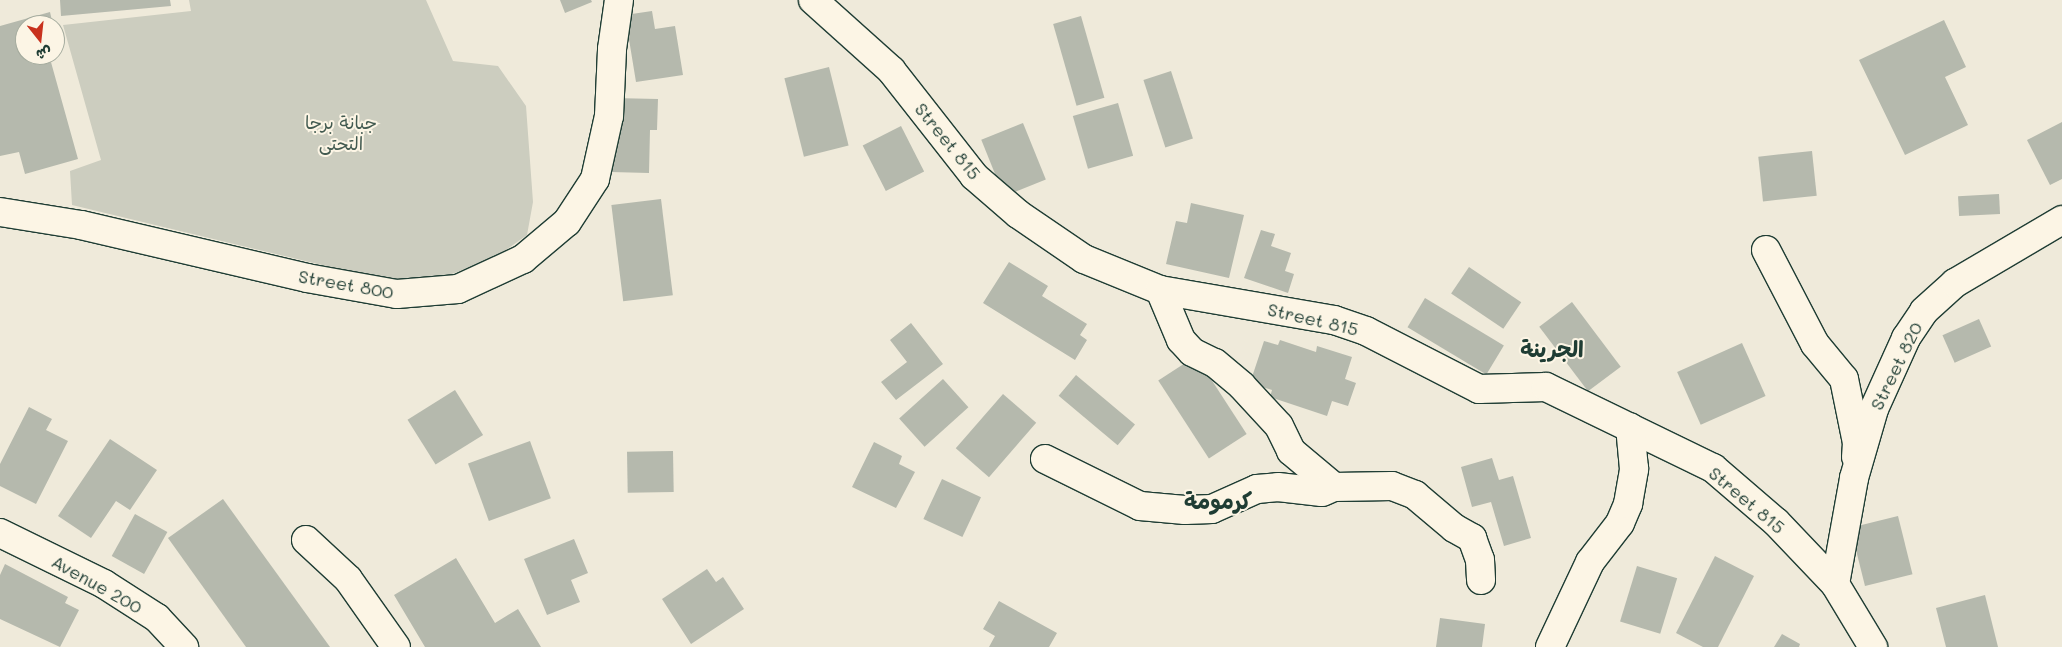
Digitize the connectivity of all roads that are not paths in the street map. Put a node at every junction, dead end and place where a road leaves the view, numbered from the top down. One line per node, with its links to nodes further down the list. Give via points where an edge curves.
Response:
1 (619, 0): 3 (street, Street 800, via 612,48 609,116 595,179 567,222 523,259 458,288 397,294 307,278 80,225)
2 (813, 0): 6 (street, Street 815, via 891,70 974,176 1018,214 1084,259)
3 (0, 212)
4 (2062, 220): 9 (street, Street 820, via 1955,283 1924,310 1906,338 1874,409)
5 (1766, 250): 9 (street, via 1815,344 1844,379 1857,443)
6 (1160, 290): 7 (street, Street 815, via 1334,320 1366,331 1479,389 1546,387); 10 (street, via 1181,340 1197,355 1215,362 1229,373 1279,426 1292,451)
7 (1630, 427): 14 (street, Street 815, via 1713,468 1776,522); 17 (street, via 1634,469 1628,504 1620,523 1590,562)
8 (1045, 459): 10 (street, via 1140,506 1184,510 1212,508 1257,489 1278,486 1322,492)
9 (1854, 478): 14 (street, Street 820)
10 (1334, 487): 13 (street, via 1392,486 1415,495 1454,528 1472,538 1480,560)
11 (0, 533): 15 (street, Avenue 200, via 104,584 157,618)
12 (306, 540): 16 (street, via 348,579)
13 (1481, 580)
14 (1835, 584): 18 (street, Street 815)
15 (184, 647)
16 (396, 647)
17 (1550, 647)
18 (1874, 647)

